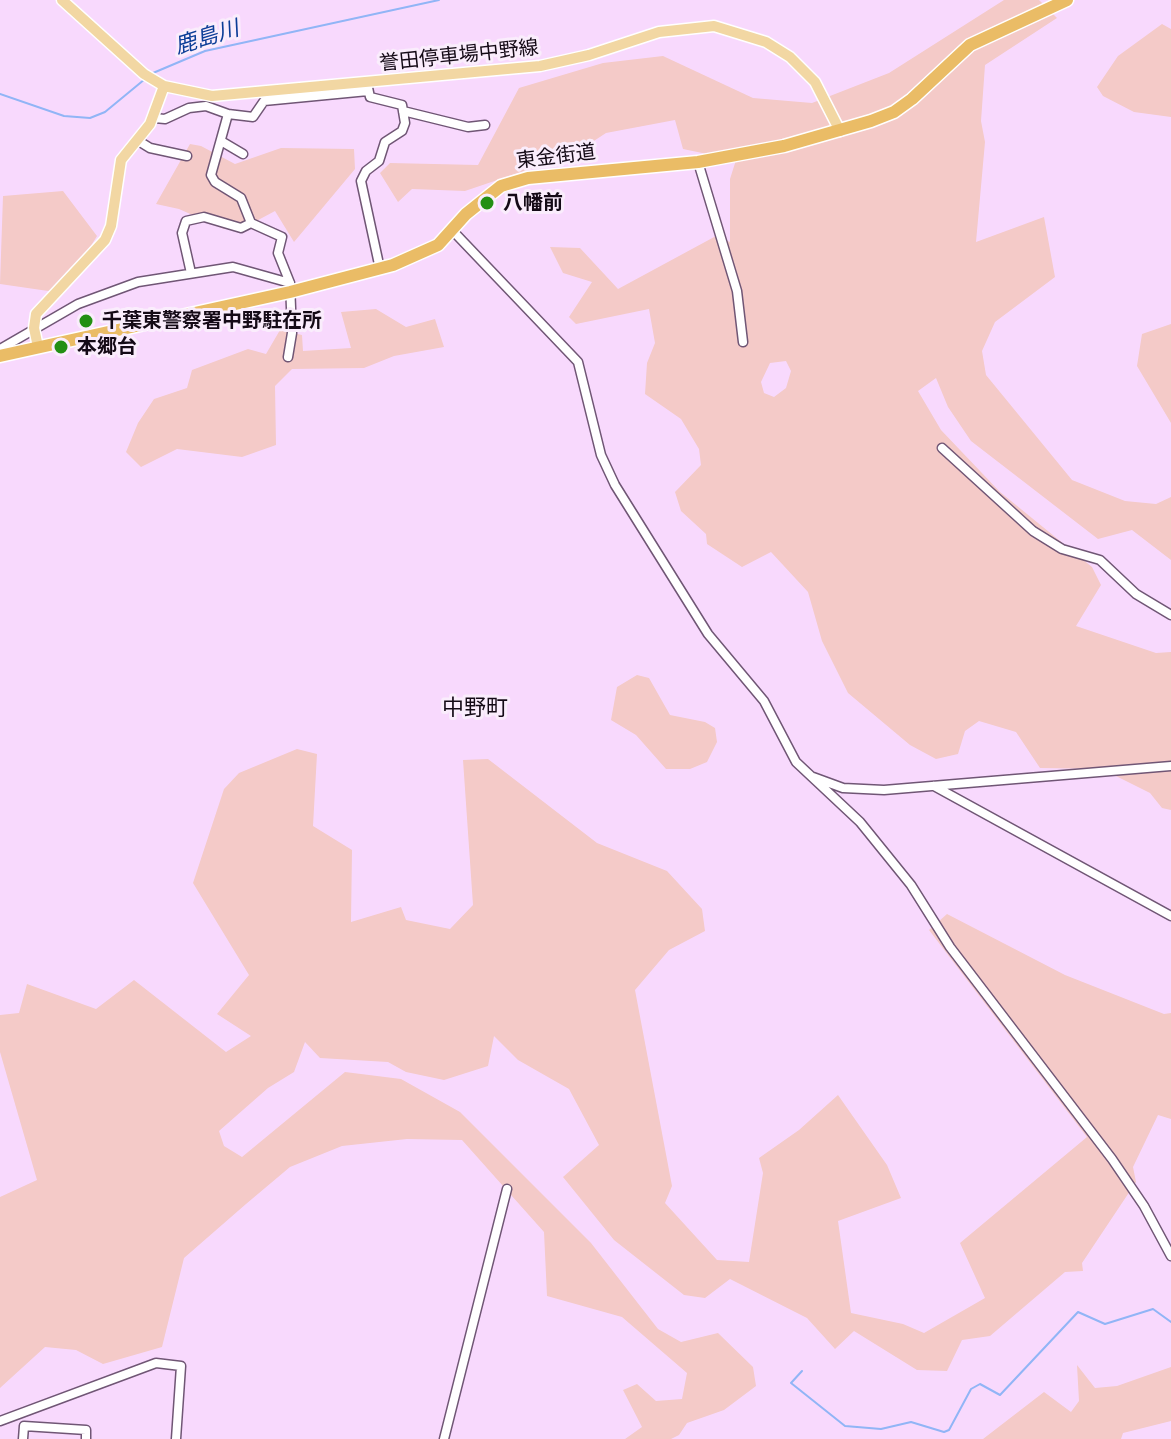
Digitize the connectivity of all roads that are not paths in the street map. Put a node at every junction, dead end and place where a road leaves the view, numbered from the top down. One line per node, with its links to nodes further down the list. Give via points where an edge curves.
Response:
1 (62, 0): 3 (main road, 誉田停車場中野線)
2 (1067, 0): 10 (highway, 東金街道, via 970,45 894,112)
3 (164, 86): 5 (main road, 誉田停車場中野線); 8 (main road)
4 (368, 87): 5 (main road, 誉田停車場中野線); 6 (street, via 377,101 402,105); 7 (street, via 264,101 253,117); 10 (main road, 誉田停車場中野線, via 540,66 684,27 714,26 742,32 790,57 815,82)
5 (213, 101): 7 (street); 8 (street, via 165,119)
6 (403, 111): 9 (street, via 468,127); 18 (street, via 402,131 385,142 379,161 361,181)
7 (228, 114): 12 (street)
8 (154, 118): 11 (main road)
9 (485, 125)
10 (840, 131): 15 (highway, 東金街道)
11 (137, 140): 14 (street); 21 (main road, via 121,160 105,240 39,308)
12 (221, 141): 13 (street); 16 (street, via 212,179 241,198)
13 (243, 154)
14 (187, 156)
15 (698, 162): 17 (highway, 東金街道, via 514,182 478,203); 22 (street, via 737,291)
16 (251, 223): 19 (street, via 241,228 204,217 186,221 182,233); 20 (street, via 282,237 278,253)
17 (452, 230): 18 (highway, 東金街道, via 423,254); 30 (street, via 578,362 601,455 615,485 708,634 764,701 786,748)
18 (380, 269): 20 (highway, 東金街道)
19 (191, 273): 20 (street, via 233,267); 21 (street, via 126,285)
20 (290, 288): 23 (highway, 東金街道); 26 (street)
21 (34, 328): 23 (main road); 24 (street)
22 (743, 342)
23 (38, 347): 25 (highway, 東金街道)
24 (0, 349)
25 (0, 356)
26 (288, 357)
27 (942, 448): 28 (street, via 1033,531 1062,549 1100,560 1136,594)
28 (1171, 615)
29 (1171, 766): 31 (street)
30 (809, 776): 31 (street, via 843,788); 34 (street, via 860,822 911,885 950,947 1112,1159)
31 (933, 785): 32 (street)
32 (1171, 916)
33 (507, 1189): 39 (street)
34 (1171, 1256)
35 (0, 1421): 38 (street, via 156,1363 181,1366)
36 (23, 1439): 37 (street, via 24,1426 86,1430)
37 (86, 1439)
38 (176, 1439)
39 (444, 1439)

